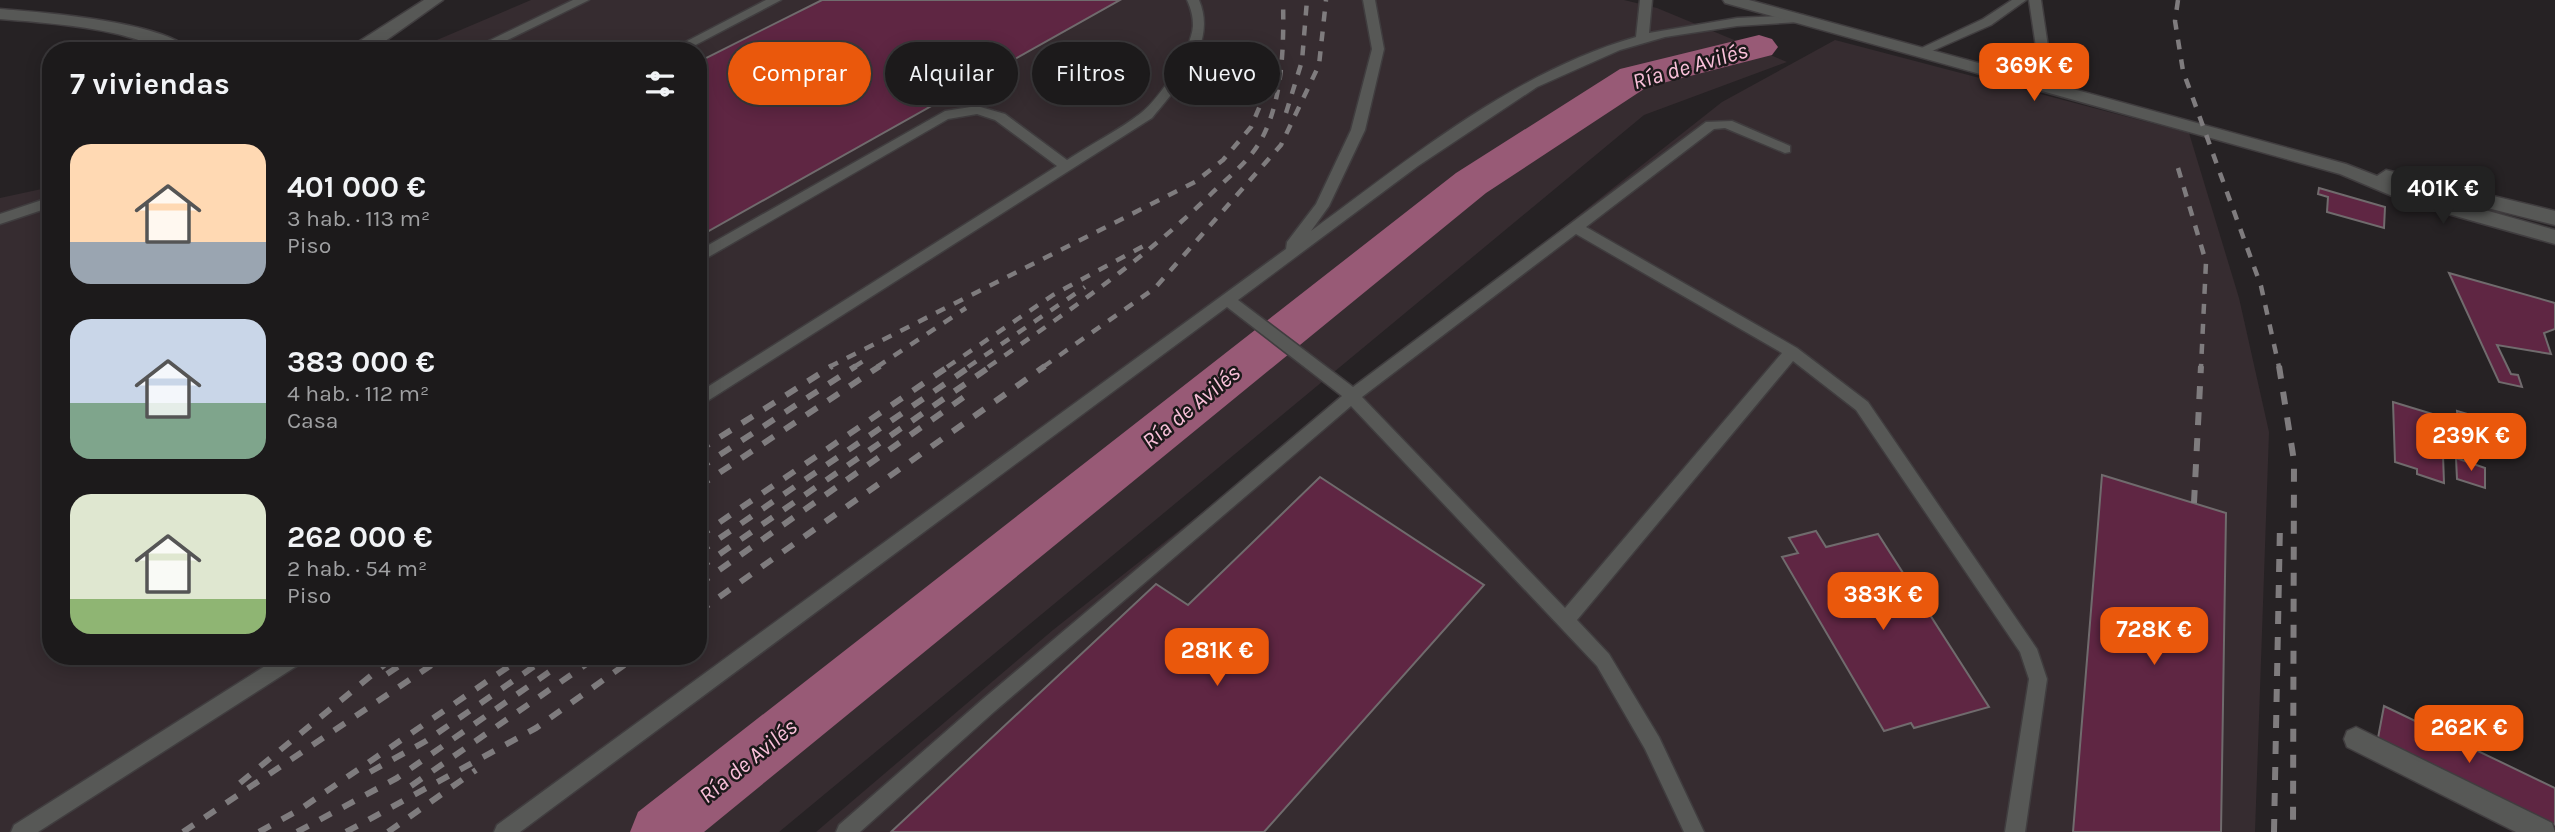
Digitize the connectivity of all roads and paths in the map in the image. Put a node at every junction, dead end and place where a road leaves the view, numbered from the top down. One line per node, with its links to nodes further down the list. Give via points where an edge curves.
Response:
1 (435, 0): 14 (street)
2 (583, 0): 15 (lane)
3 (775, 0): 16 (lane)
4 (1193, 0): 20 (lane, via 1199,34 1177,77 1147,115)
5 (1370, 0): 28 (lane, via 1378,50 1358,131 1322,206)
6 (1646, 0): 12 (lane)
7 (1731, 0): 11 (street)
8 (2020, 0): 17 (lane, via 1987,22)
9 (2035, 0): 18 (lane)
10 (0, 14): 13 (street, via 72,20)
11 (1799, 19): 12 (lane, via 1737,22); 17 (street)
12 (1642, 39): 28 (lane, via 1532,84 1413,163)
13 (165, 42)
14 (371, 42)
15 (493, 42)
16 (692, 42)
17 (1919, 52): 18 (street)
18 (2048, 87): 21 (street)
19 (1785, 149): 25 (lane, via 1727,124 1711,125)
20 (1068, 167): 27 (lane, via 1000,117 977,110 945,115); 32 (lane)
21 (2346, 170): 23 (street, via 2402,178); 26 (street, via 2416,198)
22 (42, 205): 24 (lane)
23 (2555, 218)
24 (0, 219)
25 (1575, 227): 30 (lane); 31 (lane)
26 (2555, 237)
27 (707, 253)
28 (1283, 259): 29 (lane)
29 (1228, 300): 31 (lane); 37 (lane)
30 (1792, 352): 33 (lane); 40 (lane, via 1862,406 2028,649 2038,680)
31 (1347, 391): 33 (lane); 38 (lane)
32 (707, 395)
33 (1566, 620): 39 (lane, via 1603,660 1652,743)
34 (283, 665): 36 (lane)
35 (2356, 739): 41 (street)
36 (21, 832)
37 (504, 832)
38 (846, 832)
39 (1694, 832)
40 (2015, 832)
41 (2543, 832)

